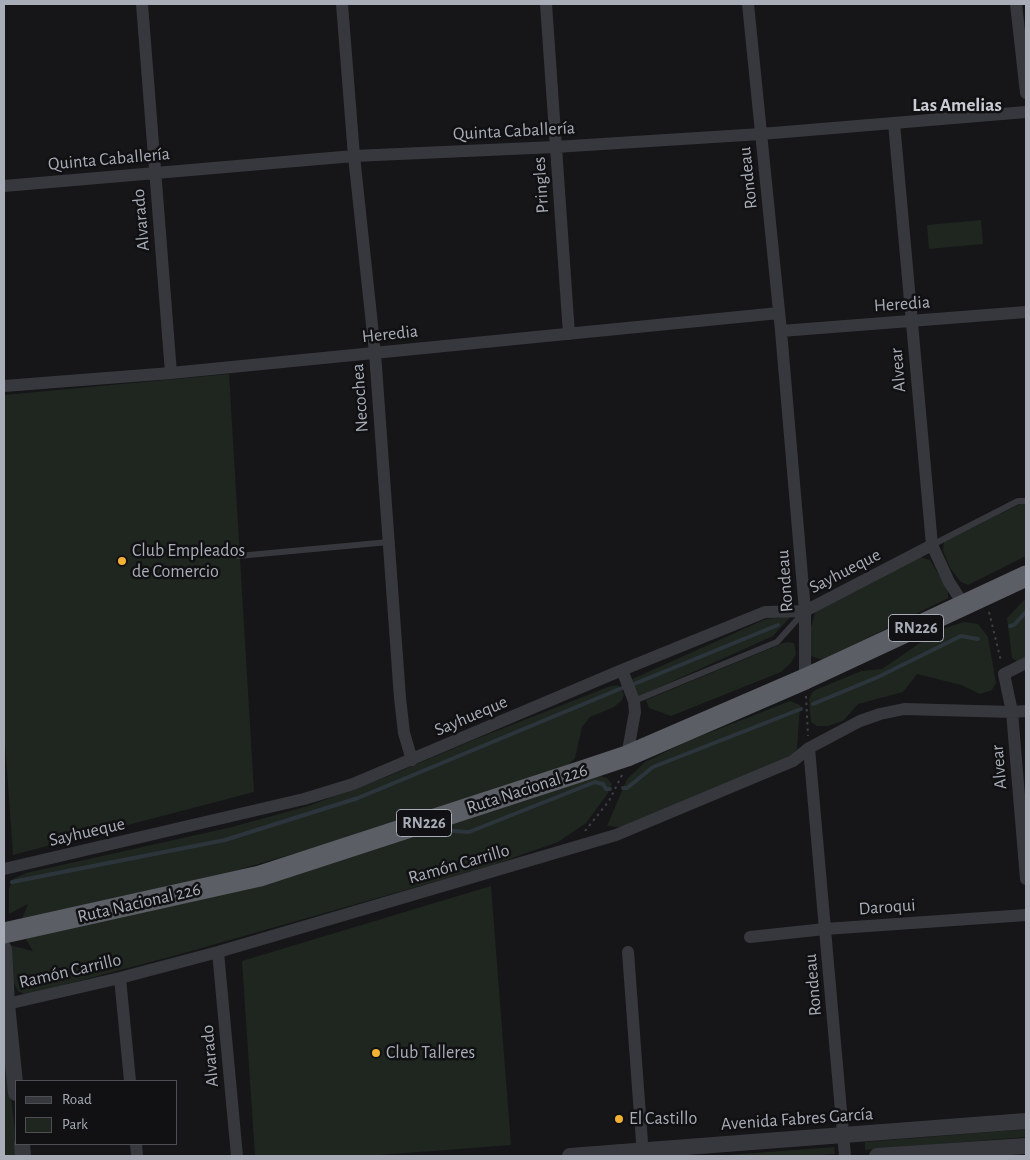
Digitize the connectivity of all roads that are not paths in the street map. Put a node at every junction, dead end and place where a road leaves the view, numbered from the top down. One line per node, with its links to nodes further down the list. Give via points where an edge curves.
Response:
1 (142, 4): 12 (street, Alvarado)
2 (342, 4): 11 (street, Necochea)
3 (546, 4): 10 (street, Pringles)
4 (748, 4): 9 (street, Rondeau)
5 (1016, 4): 6 (street)
6 (1026, 93)
7 (1026, 112): 8 (street, Quinta Caballería)
8 (894, 123): 9 (street, Quinta Caballería); 16 (street, Alvear)
9 (761, 134): 10 (street, Quinta Caballería); 15 (street, Rondeau)
10 (556, 147): 11 (street, Quinta Caballería); 18 (street, Pringles)
11 (354, 156): 12 (street, Quinta Caballería); 19 (street, Necochea)
12 (155, 172): 13 (street, Quinta Caballería); 20 (street, Alvarado)
13 (4, 186)
14 (1026, 312): 16 (street, Heredia)
15 (779, 314): 17 (street, Rondeau); 18 (street, Heredia)
16 (912, 321): 17 (street, Heredia); 24 (street, Alvear)
17 (781, 331): 28 (street, Rondeau)
18 (569, 334): 19 (street, Heredia)
19 (375, 353): 20 (street, Heredia); 23 (street, Necochea)
20 (171, 373): 21 (street, Heredia)
21 (4, 386)
22 (1026, 501): 24 (lane, via 1018,500)
23 (388, 542): 25 (lane); 37 (street, Necochea, via 400,698 404,733)
24 (932, 545): 27 (street, Alvear, via 949,582); 28 (street, Sayhueque)
25 (238, 556)
26 (1026, 576): 27 (highway, Ruta Nacional 226 / RN226)
27 (973, 601): 31 (highway, Ruta Nacional 226 / RN226)
28 (805, 611): 30 (street, Sayhueque, via 765,612); 31 (street, Rondeau); 32 (lane, via 777,642)
29 (1026, 663): 34 (street, Alvear, via 1004,674)
30 (622, 670): 32 (street); 37 (street, Sayhueque)
31 (805, 679): 36 (highway, Ruta Nacional 226 / RN226)
32 (634, 701): 36 (street)
33 (1026, 710): 34 (street, Ramón Carrillo)
34 (1012, 712): 35 (street, Ramón Carrillo, via 904,709 860,721); 39 (street, Alvear)
35 (809, 748): 41 (street, Rondeau); 45 (street, Ramón Carrillo, via 792,761 616,835)
36 (627, 756): 42 (highway, Ruta Nacional 226 / RN226, via 260,876)
37 (412, 760): 38 (street, Sayhueque, via 353,784 304,799)
38 (4, 869)
39 (1026, 879)
40 (1026, 915): 41 (street, Daroqui)
41 (826, 929): 43 (street, Daroqui); 52 (street, Rondeau)
42 (4, 933)
43 (750, 936)
44 (4, 950): 48 (street)
45 (218, 952): 47 (street, Ramón Carrillo); 55 (street, Alvarado)
46 (628, 952): 54 (street)
47 (120, 978): 48 (street, Ramón Carrillo); 49 (street)
48 (7, 1004): 50 (street)
49 (130, 1080)
50 (15, 1083)
51 (1026, 1121): 52 (street, Avenida Fabres García)
52 (843, 1135): 54 (street, Avenida Fabres García); 57 (street, Rondeau)
53 (1026, 1146): 58 (street)
54 (642, 1154): 56 (street, Avenida Fabres García)
55 (237, 1156)
56 (570, 1156)
57 (845, 1156)
58 (877, 1156)

